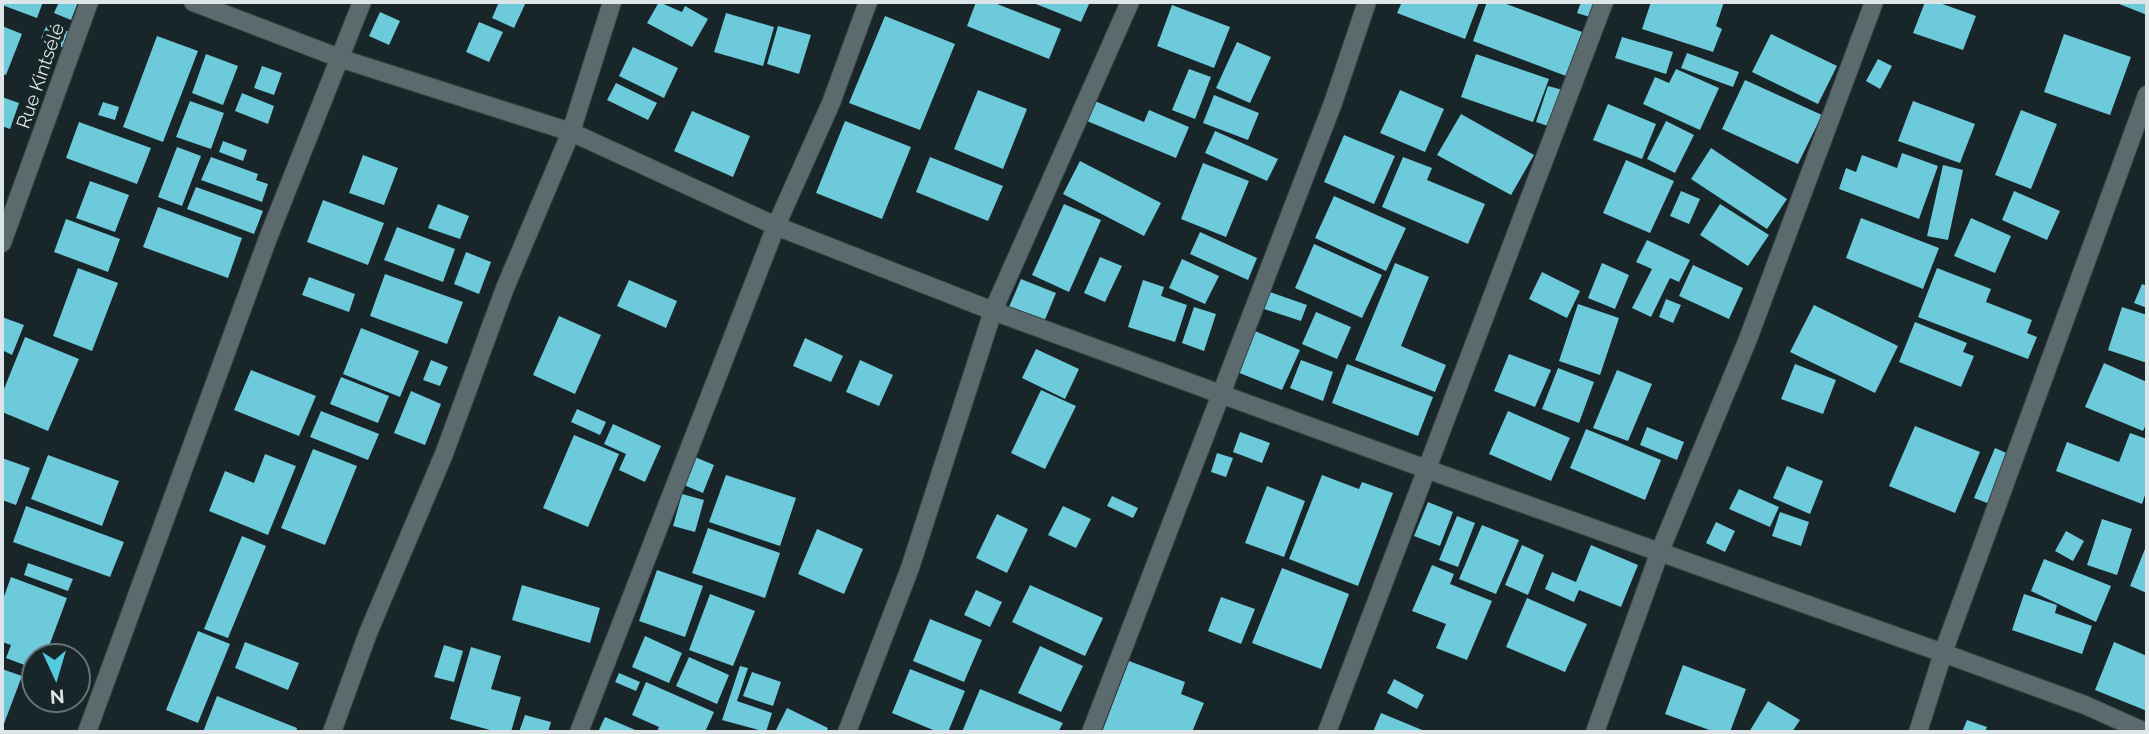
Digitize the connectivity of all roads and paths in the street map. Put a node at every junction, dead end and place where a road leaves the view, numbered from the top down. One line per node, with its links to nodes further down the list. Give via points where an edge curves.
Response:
1 (89, 2): 14 (street, Rue Kintsélé)
2 (193, 2): 10 (street)
3 (362, 2): 10 (street)
4 (612, 2): 12 (street)
5 (868, 2): 13 (street, via 831,103)
6 (1130, 2): 15 (street)
7 (1367, 2): 16 (street)
8 (1604, 2): 17 (street)
9 (1874, 2): 18 (street, via 1748,340)
10 (342, 59): 12 (street); 20 (street, via 268,238)
11 (2147, 95): 19 (street)
12 (571, 132): 13 (street); 21 (street, via 505,288)
13 (776, 226): 15 (street); 22 (street)
14 (2, 243)
15 (993, 311): 16 (street); 23 (street, via 910,568)
16 (1221, 394): 17 (street); 24 (street)
17 (1429, 471): 18 (street); 25 (street)
18 (1660, 551): 19 (street); 26 (street)
19 (1943, 653): 27 (street); 28 (street, via 2085,705)
20 (87, 732)
21 (332, 732)
22 (579, 732)
23 (847, 732)
24 (1091, 732)
25 (1327, 732)
26 (1595, 732)
27 (1918, 732)
28 (2144, 732)

